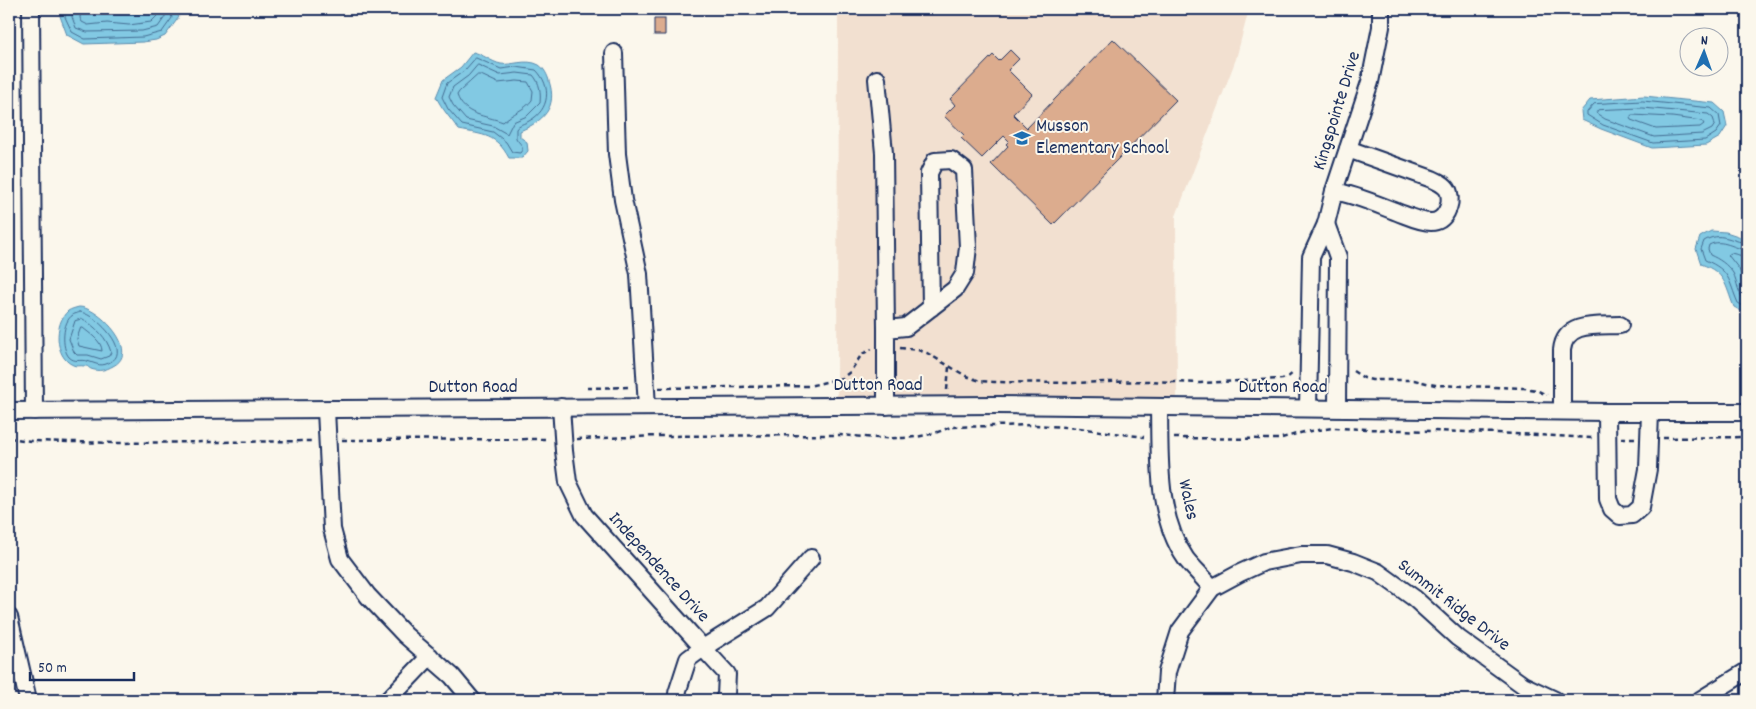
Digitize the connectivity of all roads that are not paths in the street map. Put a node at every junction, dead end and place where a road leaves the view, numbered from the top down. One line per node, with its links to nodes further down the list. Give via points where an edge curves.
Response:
1 (31, 9): 20 (street)
2 (1381, 9): 5 (street, Kingspointe Drive, via 1381,27 1370,82)
3 (614, 53): 13 (street, via 617,154 639,274)
4 (877, 79): 10 (street, via 884,153)
5 (1348, 149): 6 (street, Kingspointe Drive); 6 (street, via 1443,184 1449,191 1448,211 1432,222 1352,194)
6 (1334, 191): 7 (street, Kingspointe Drive)
7 (1326, 224): 16 (street, Kingspointe Drive, via 1311,257); 17 (street, via 1338,257)
8 (931, 308): 8 (street, via 955,289 965,273 968,247 964,170 951,160 936,161 929,173); 10 (street, via 906,327)
9 (1620, 325): 15 (street, via 1577,328 1568,336 1562,350)
10 (886, 328): 11 (street)
11 (886, 406): 13 (street, Dutton Road); 14 (street, Dutton Road)
12 (561, 407): 13 (street, Dutton Road); 18 (street, Dutton Road); 27 (street, Independence Drive, via 568,482 584,515)
13 (647, 407)
14 (1159, 407): 16 (street, Dutton Road); 25 (street, Wales, via 1163,492 1170,527 1186,559)
15 (1562, 407): 17 (street, Dutton Road); 21 (street, Dutton Road)
16 (1308, 408): 17 (street, Dutton Road)
17 (1337, 408)
18 (326, 410): 20 (street, Dutton Road); 28 (street, via 332,529 340,559 368,596)
19 (9, 411): 20 (street, Dutton Road)
20 (34, 411)
21 (1607, 412): 22 (street, Dutton Road); 22 (street, via 1608,499 1612,510 1620,516 1632,515 1641,507 1648,469)
22 (1650, 412): 23 (street, Dutton Road)
23 (1747, 412)
24 (811, 558): 27 (street, Independence Drive, via 767,608)
25 (1212, 588): 35 (street, Summit Ridge Drive, via 1180,631 1167,672); 36 (street, Summit Ridge Drive, via 1264,562 1280,558 1327,555 1353,562 1378,572 1414,598 1458,638 1523,686)
26 (9, 617): 30 (street)
27 (703, 648): 33 (street, via 688,659 677,693); 34 (street, via 727,674)
28 (430, 656): 31 (street); 32 (street)
29 (1747, 671): 37 (street)
30 (28, 700)
31 (388, 700)
32 (472, 700)
33 (680, 700)
34 (723, 700)
35 (1165, 700)
36 (1555, 700)
37 (1700, 700)

